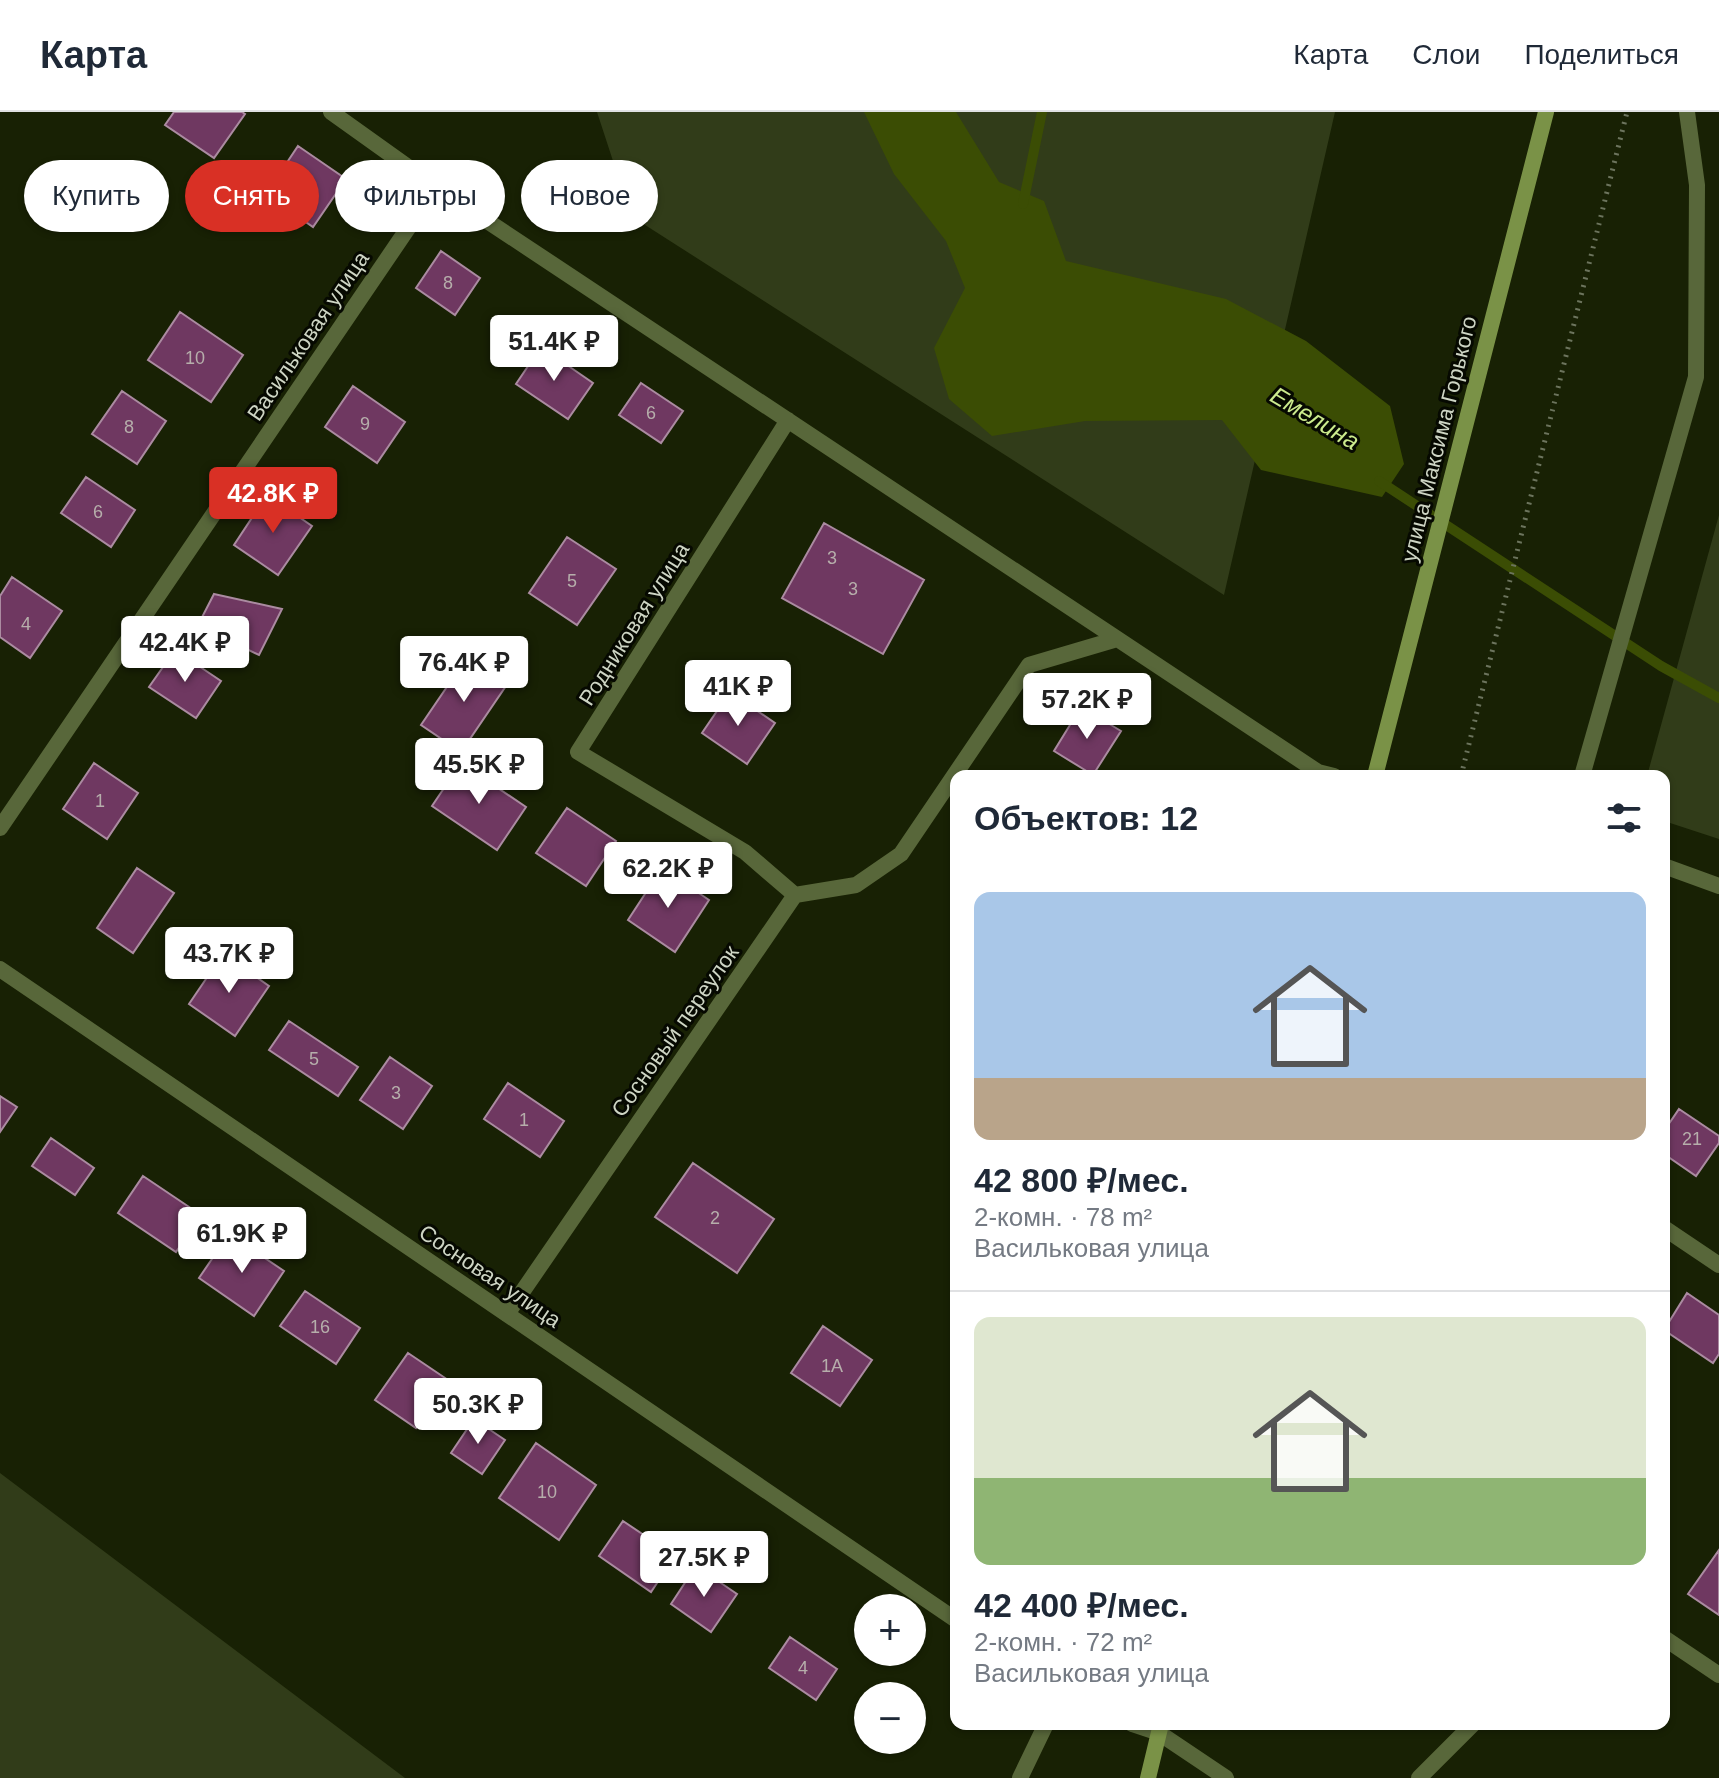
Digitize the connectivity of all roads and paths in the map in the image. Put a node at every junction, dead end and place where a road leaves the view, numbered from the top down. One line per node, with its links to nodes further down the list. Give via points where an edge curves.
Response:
1 (331, 112): 5 (street)
2 (1546, 112): 12 (main road, улица Максима Горького)
3 (1627, 112): 13 (path)
4 (1687, 112): 14 (street, via 1697,185 1696,377)
5 (398, 160)
6 (405, 232): 16 (street, Васильковая улица)
7 (504, 232): 8 (street)
8 (788, 420): 9 (street); 19 (street, Родниковая улица, via 578,752 745,852)
9 (1117, 639): 10 (street, via 1029,665); 11 (street)
10 (958, 770)
11 (1315, 770)
12 (1377, 770)
13 (1462, 770)
14 (1584, 770)
15 (950, 782): 19 (street, via 901,854 856,885)
16 (0, 828)
17 (1670, 868): 18 (street)
18 (1719, 886)
19 (795, 895): 23 (street, Сосновый переулок)
20 (0, 969): 23 (street, Сосновая улица)
21 (1670, 1232): 22 (street)
22 (1719, 1265)
23 (507, 1314): 24 (street, Сосновая улица)
24 (950, 1616)
25 (1670, 1642): 26 (street)
26 (1719, 1675)
27 (1043, 1730): 31 (street)
28 (1160, 1730): 32 (main road)
29 (1163, 1730): 33 (street)
30 (1467, 1730): 34 (street)
31 (1020, 1778)
32 (1148, 1778)
33 (1226, 1778)
34 (1419, 1778)

